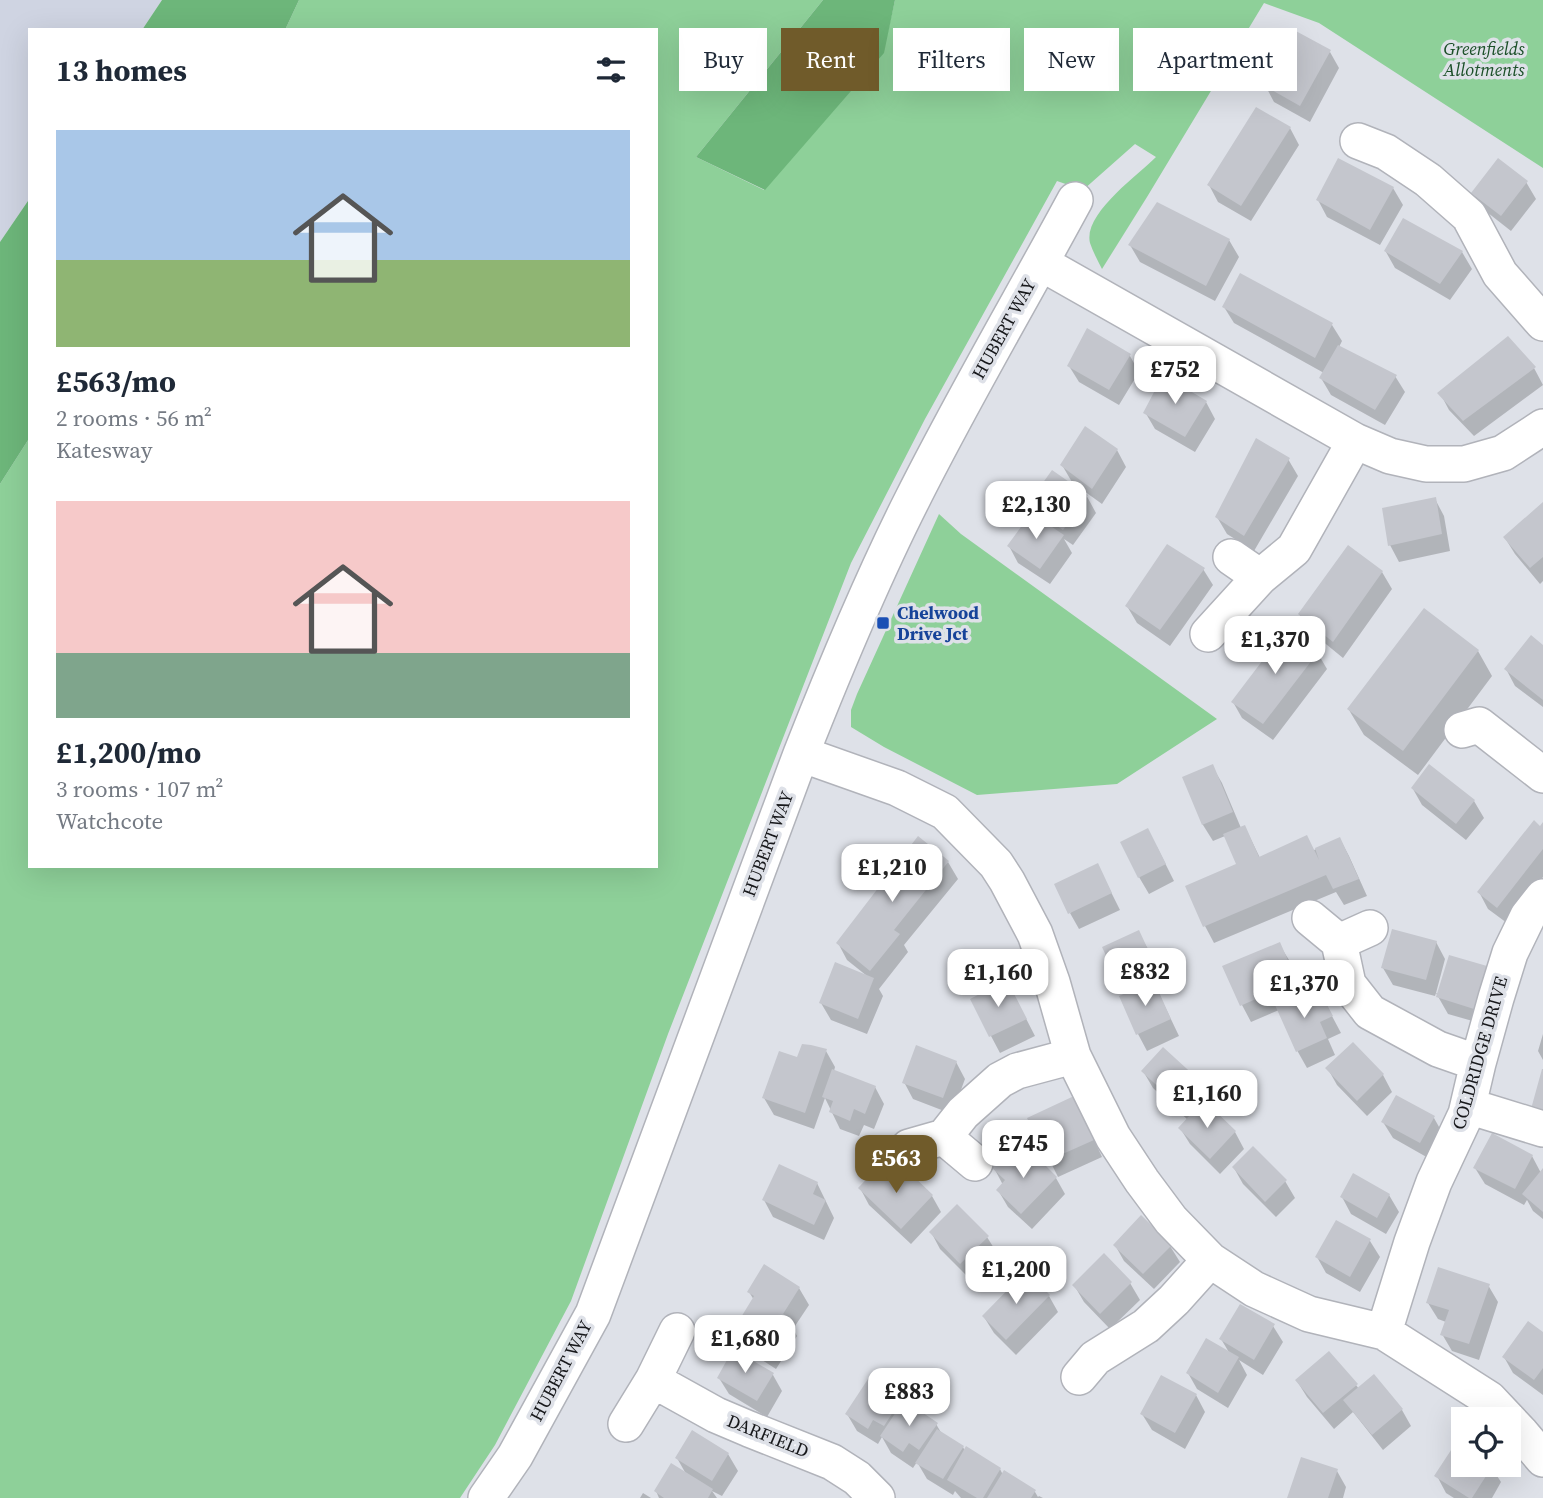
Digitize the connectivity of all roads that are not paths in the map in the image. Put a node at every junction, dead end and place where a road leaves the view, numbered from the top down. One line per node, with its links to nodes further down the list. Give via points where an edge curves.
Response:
1 (1381, 139): 4 (street, via 1469,216 1500,274)
2 (1075, 200): 3 (street, HUBERT WAY)
3 (1041, 263): 6 (street); 11 (street, HUBERT WAY, via 912,500)
4 (1543, 323)
5 (1543, 427): 6 (street, via 1503,453 1464,464 1426,464)
6 (1355, 441): 8 (street, via 1294,550)
7 (1231, 557): 8 (street)
8 (1260, 577): 9 (street)
9 (1208, 634)
10 (1462, 730): 12 (street, via 1479,725)
11 (801, 754): 15 (street, via 897,788 945,812 996,864 1035,934); 29 (street, HUBERT WAY, via 593,1314 516,1456)
12 (1543, 775)
13 (1543, 897): 16 (street, COLDRIDGE DRIVE, via 1510,953)
14 (1310, 918): 16 (street, via 1354,935 1348,984 1370,1012 1438,1049)
15 (1073, 1056): 19 (street, via 1000,1080 962,1113); 22 (street, via 1113,1138 1171,1220)
16 (1478, 1063): 17 (street, COLDRIDGE DRIVE)
17 (1468, 1106): 18 (street); 24 (street, COLDRIDGE DRIVE, via 1434,1182)
18 (1543, 1129)
19 (944, 1137): 20 (street); 21 (street)
20 (909, 1147)
21 (975, 1163)
22 (1210, 1260): 24 (street, via 1254,1289 1309,1314); 25 (street, via 1146,1326)
23 (677, 1331): 26 (street)
24 (1384, 1332): 28 (street, via 1489,1399)
25 (1084, 1357)
26 (653, 1380): 27 (street); 30 (street, DARFIELD, via 716,1415 832,1462)
27 (626, 1424)
28 (1543, 1459)
29 (486, 1498)
30 (877, 1498)

